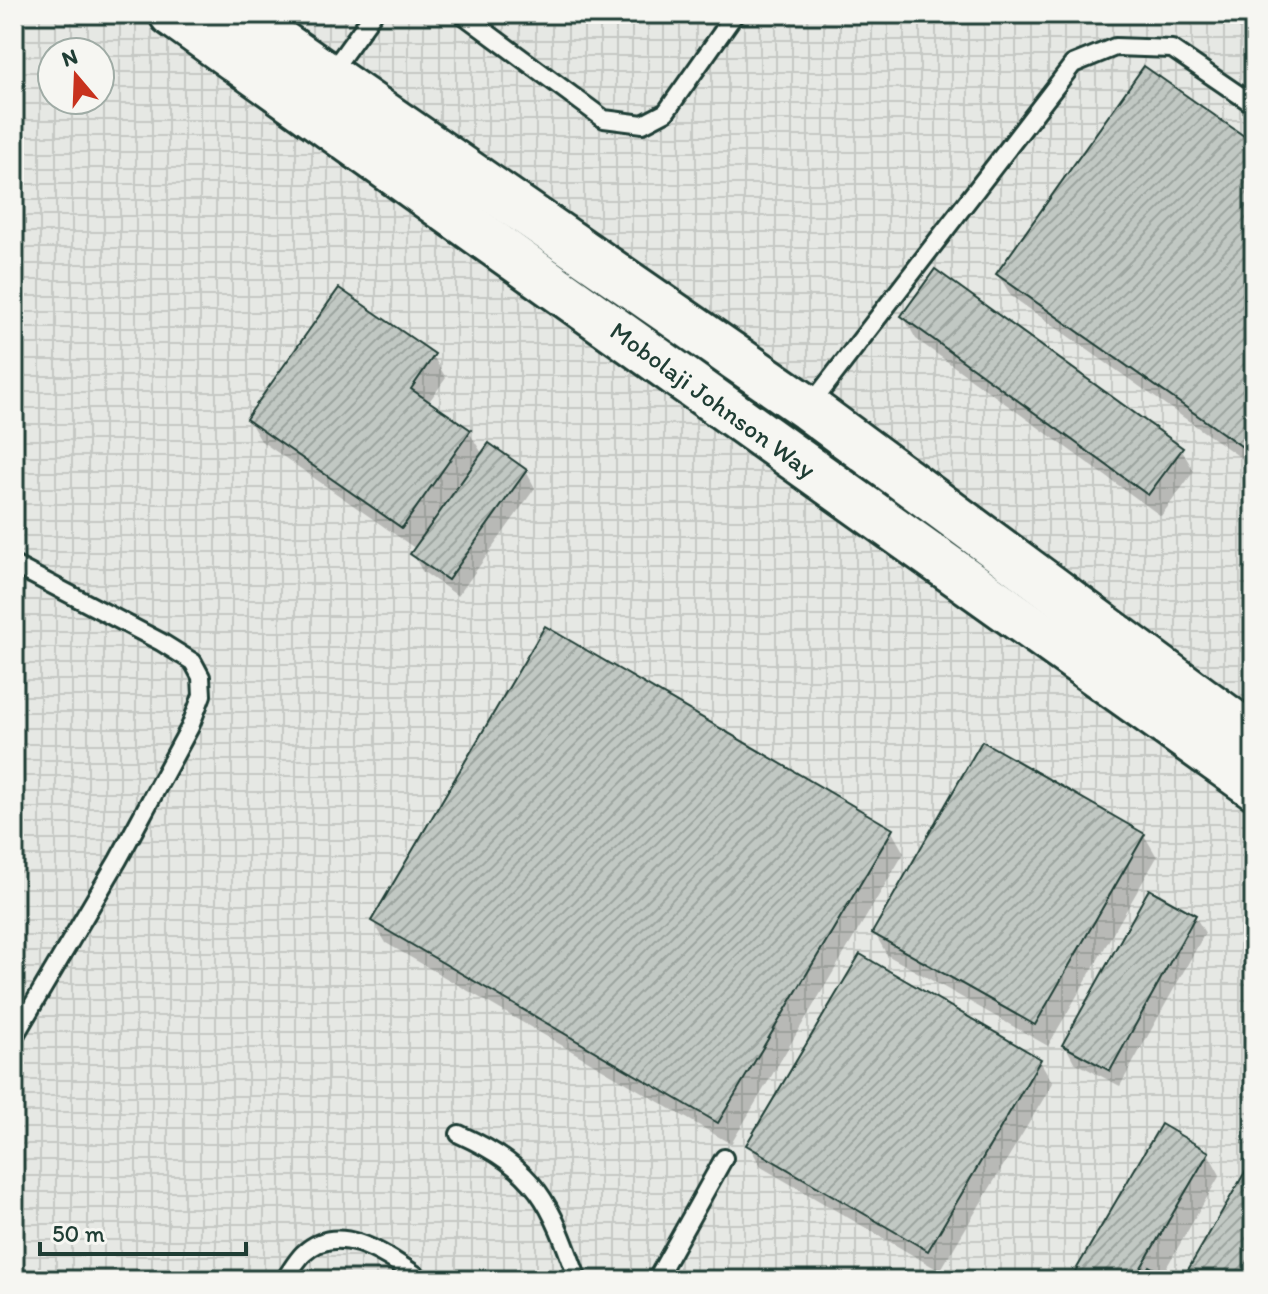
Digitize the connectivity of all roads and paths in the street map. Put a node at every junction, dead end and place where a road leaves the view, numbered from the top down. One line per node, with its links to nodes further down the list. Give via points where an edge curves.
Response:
1 (172, 14): 11 (street, Mobolaji Johnson Way)
2 (373, 14): 6 (lane)
3 (462, 14): 4 (lane, via 604,119 643,124 666,112)
4 (735, 14)
5 (260, 20): 6 (street, Mobolaji Johnson Way)
6 (328, 76): 8 (street, Mobolaji Johnson Way)
7 (1254, 105): 8 (lane, via 1172,49 1115,47 1073,64)
8 (808, 408): 10 (street, Mobolaji Johnson Way)
9 (14, 565): 12 (lane, via 193,662 202,695 118,860)
10 (1254, 738)
11 (1254, 786)
12 (14, 1037)
13 (459, 1134): 17 (lane, via 524,1173 558,1225)
14 (724, 1158): 18 (lane)
15 (284, 1280): 16 (lane, via 303,1254 339,1238 394,1260)
16 (423, 1280)
17 (578, 1280)
18 (656, 1280)

